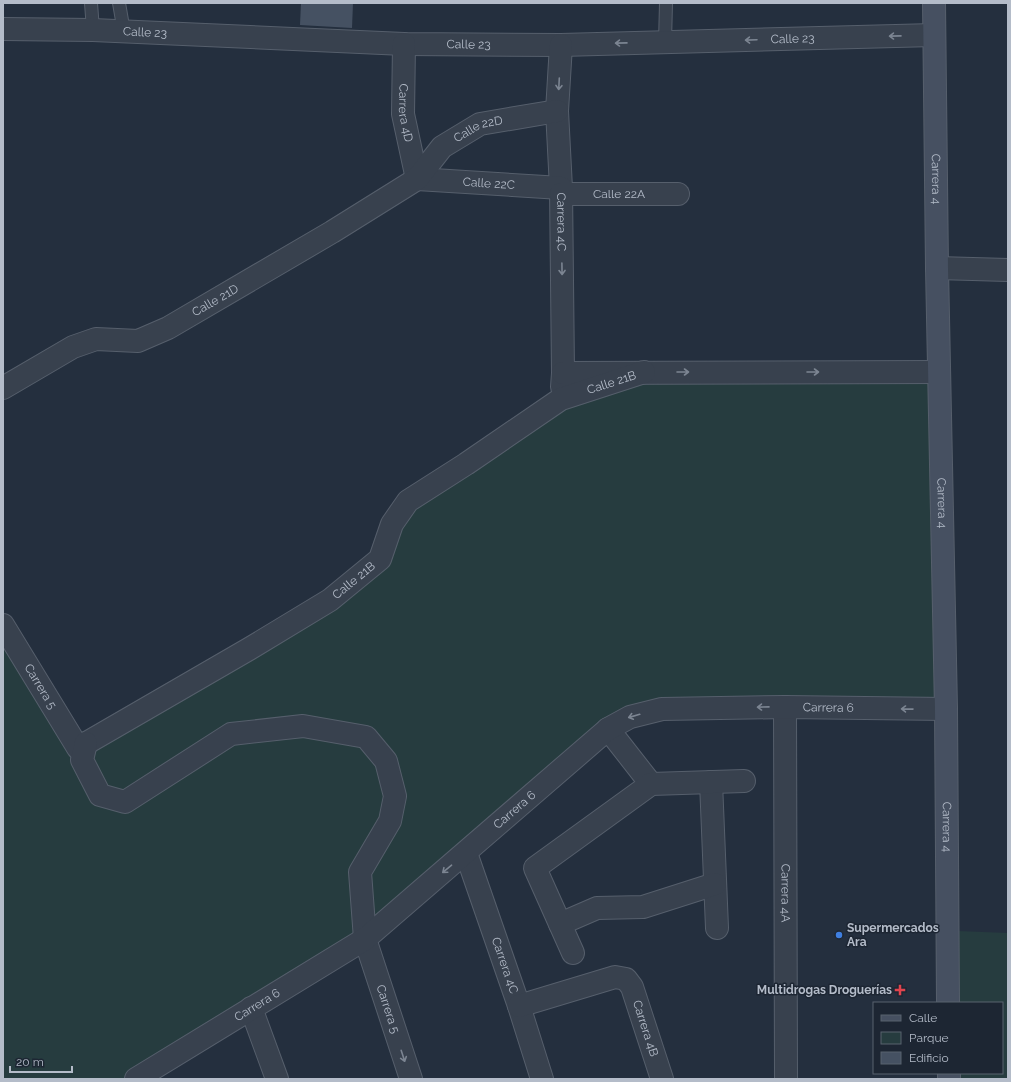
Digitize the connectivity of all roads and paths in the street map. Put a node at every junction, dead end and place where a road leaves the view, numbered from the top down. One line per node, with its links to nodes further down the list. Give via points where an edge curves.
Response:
1 (91, 3): 6 (lane)
2 (118, 3): 7 (lane)
3 (666, 3): 9 (lane)
4 (934, 3): 8 (main road, Carrera 4)
5 (3, 29): 6 (street, Calle 23)
6 (93, 30): 7 (street, Calle 23)
7 (124, 32): 10 (street, Calle 23)
8 (934, 35): 9 (street, Calle 23, one-way to 9); 16 (main road, Carrera 4)
9 (665, 42): 11 (street, Calle 23, one-way to 11)
10 (404, 44): 11 (street, Calle 23); 13 (street, Carrera 4D, via 403,114)
11 (561, 45): 12 (street, Carrera 4C, one-way to 12)
12 (557, 111): 13 (street, Calle 22D, via 480,124 442,147); 14 (street, Carrera 4C)
13 (417, 179): 14 (street, Calle 22C); 21 (street, Calle 21D, via 168,328 138,341 96,339 73,346)
14 (561, 191): 15 (street, Calle 22A); 20 (street, Carrera 4C, one-way to 20)
15 (678, 194)
16 (937, 268): 17 (street); 19 (main road, Carrera 4)
17 (1008, 270)
18 (644, 372): 19 (street, Calle 21B, one-way to 19); 20 (street, Calle 21B); 22 (street, Calle 21B)
19 (939, 372): 25 (main road, Carrera 4)
20 (563, 373): 22 (street, Carrera 4C)
21 (3, 388)
22 (561, 399): 27 (street, Calle 21B, via 408,501 392,524 380,559 330,600)
23 (3, 625): 27 (street, Carrera 5)
24 (785, 707): 25 (street, Carrera 6, one-way to 24); 26 (street, Carrera 6, one-way to 26, via 662,710 630,717); 45 (street, Carrera 4A)
25 (946, 709): 37 (main road, Carrera 4)
26 (608, 729): 30 (street); 31 (street, Carrera 6)
27 (82, 746): 35 (street, Carrera 5, via 82,760 100,795 125,802 231,734 303,726 366,737 386,761 396,796 390,821 360,872)
28 (744, 781): 29 (street)
29 (712, 782): 30 (street); 32 (street)
30 (651, 784): 33 (street, via 534,868)
31 (466, 853): 35 (street, Carrera 6, one-way to 35); 38 (street, Carrera 4C)
32 (715, 884): 33 (street, via 643,906 597,908); 34 (street)
33 (560, 924): 36 (street)
34 (717, 928)
35 (365, 939): 39 (street, Carrera 6); 42 (street, Carrera 5, one-way to 42)
36 (573, 953)
37 (948, 1002)
38 (519, 1006): 43 (street, Carrera 4C); 44 (street, Carrera 4B, via 615,977 626,979 632,987)
39 (252, 1008): 40 (street, Carrera 6); 41 (street)
40 (147, 1076)
41 (277, 1079)
42 (410, 1079)
43 (542, 1079)
44 (662, 1079)
45 (786, 1079)

